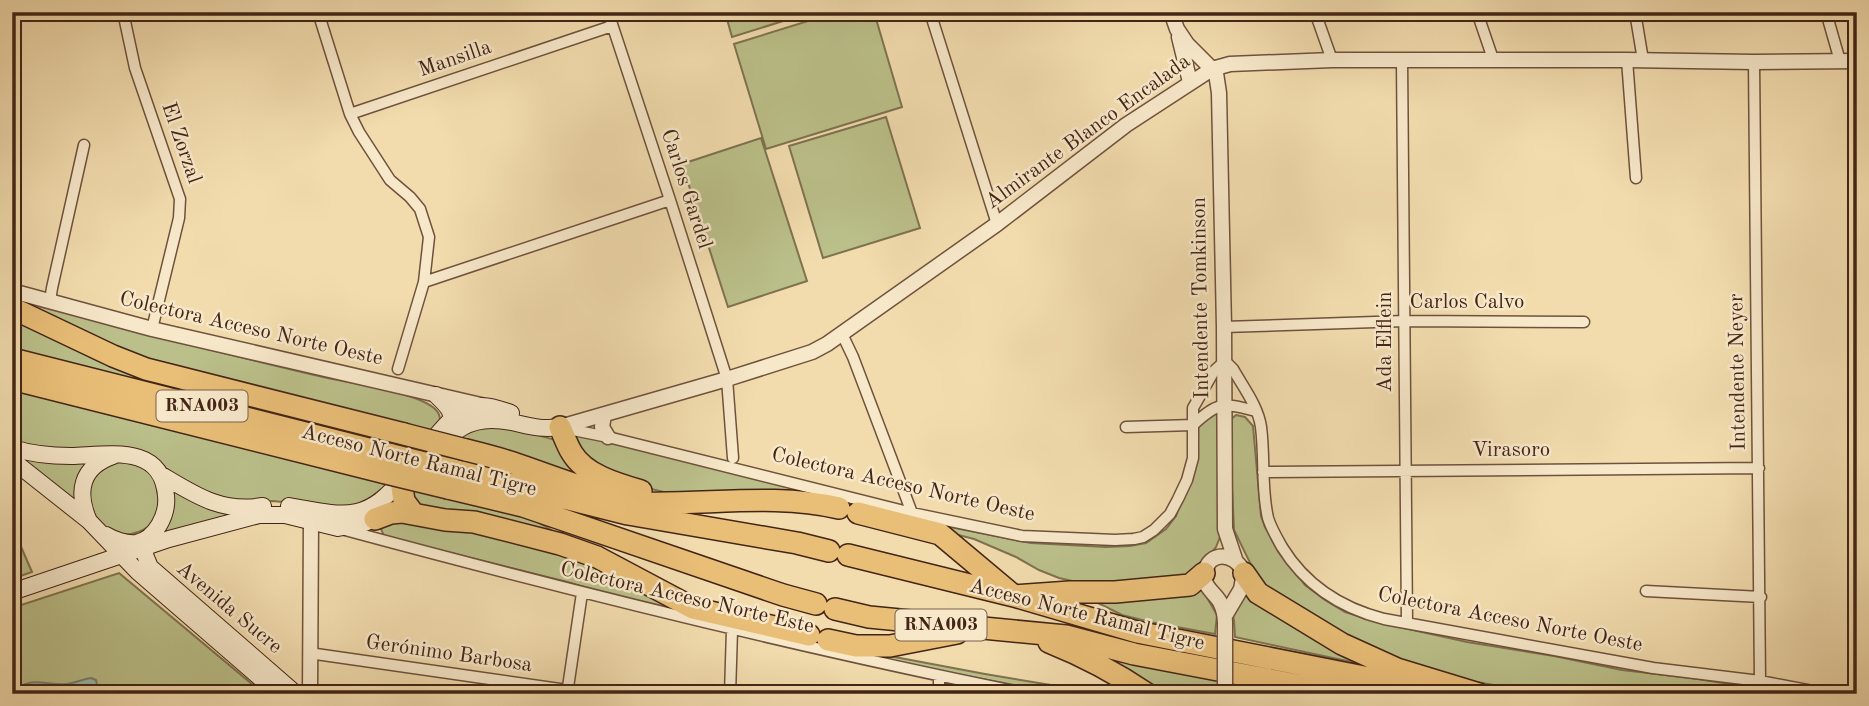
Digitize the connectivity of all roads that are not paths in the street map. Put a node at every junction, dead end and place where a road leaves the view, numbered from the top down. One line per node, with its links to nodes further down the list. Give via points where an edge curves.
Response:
1 (124, 12): 34 (street, El Zorzal, via 135,68 180,199)
2 (318, 12): 22 (street)
3 (607, 12): 10 (street, Carlos Gardel)
4 (930, 12): 26 (street)
5 (1171, 12): 11 (street)
6 (1315, 12): 13 (street)
7 (1478, 12): 12 (street)
8 (1635, 12): 16 (street)
9 (1826, 12): 17 (street)
10 (612, 26): 22 (street, Mansilla); 25 (street, Carlos Gardel)
11 (1177, 29): 20 (street); 21 (street)
12 (1493, 59): 14 (street, Almirante Blanco Encalada); 15 (street, Almirante Blanco Encalada)
13 (1332, 60): 14 (street, Almirante Blanco Encalada); 20 (street, Almirante Blanco Encalada, via 1230,64)
14 (1402, 60): 31 (street, Ada Elflein)
15 (1627, 60): 16 (street, Almirante Blanco Encalada); 24 (street)
16 (1643, 60): 19 (street, Almirante Blanco Encalada)
17 (1840, 61): 18 (street, Almirante Blanco Encalada); 19 (street, Almirante Blanco Encalada)
18 (1857, 61)
19 (1754, 62): 56 (street, Intendente Neyer)
20 (1212, 69): 21 (street, Almirante Blanco Encalada); 33 (street, Intendente Tomkinson, via 1219,93)
21 (1190, 82): 26 (street, Almirante Blanco Encalada)
22 (351, 114): 27 (street, via 390,180 421,209 429,237)
23 (84, 145): 29 (street)
24 (1636, 178)
25 (670, 200): 27 (street); 40 (street, Carlos Gardel)
26 (997, 224): 35 (street, Almirante Blanco Encalada)
27 (424, 282): 38 (street)
28 (12, 291): 29 (street, Colectora Acceso Norte Oeste)
29 (50, 301): 34 (street, Colectora Acceso Norte Oeste)
30 (12, 307): 62 (highway, bridge, via 146,369 511,462 624,500)
31 (1405, 321): 32 (street, Carlos Calvo); 33 (street, Carlos Calvo); 57 (street, Ada Elflein)
32 (1584, 322)
33 (1224, 327): 37 (street, Intendente Tomkinson)
34 (152, 329): 41 (street, Colectora Acceso Norte Oeste)
35 (842, 334): 40 (street, Almirante Blanco Encalada, via 812,352); 64 (street)
36 (12, 359): 60 (highway, Acceso Norte Ramal Tigre / RNA003)
37 (1224, 362): 42 (street, Intendente Tomkinson); 44 (street, Colectora Acceso Norte Oeste, via 1233,369); 47 (street, Colectora Acceso Norte Oeste, via 1193,408)
38 (398, 369)
39 (12, 379): 60 (highway, Acceso Norte Ramal Tigre / RNA003)
40 (727, 379): 45 (street, Almirante Blanco Encalada); 54 (street, Carlos Gardel)
41 (436, 395): 43 (street, Colectora Acceso Norte Oeste); 46 (main road)
42 (1224, 404): 44 (street); 47 (street); 69 (street, Intendente Tomkinson)
43 (481, 405): 46 (main road, Almirante Blanco Encalada); 48 (main road)
44 (1256, 411): 58 (street, Colectora Acceso Norte Oeste)
45 (604, 415): 48 (street, Almirante Blanco Encalada); 51 (street, via 602,426)
46 (454, 417): 50 (main road); 60 (main road, Almirante Blanco Encalada)
47 (1193, 425): 49 (street); 64 (street, Colectora Acceso Norte Oeste, via 1188,480 1170,514 1143,537 1022,536)
48 (560, 427): 50 (main road, Almirante Blanco Encalada, via 545,430 492,419 479,420); 51 (street, Colectora Acceso Norte Oeste); 62 (highway, via 573,455 589,470 635,490)
49 (1126, 427)
50 (451, 435): 60 (main road, Almirante Blanco Encalada)
51 (608, 437): 64 (street, Colectora Acceso Norte Oeste)
52 (12, 448): 53 (main road, via 50,454)
53 (118, 454): 59 (main road, via 143,459); 66 (main road, via 91,469 84,480 82,506)
54 (733, 458)
55 (12, 460): 66 (main road)
56 (1759, 468): 57 (street, Virasoro); 79 (street, Intendente Neyer)
57 (1405, 470): 58 (street, Virasoro); 81 (street, Ada Elflein)
58 (1263, 472): 81 (street, Colectora Acceso Norte Oeste, via 1268,519 1290,559 1309,581 1363,613)
59 (160, 474): 60 (main road, Almirante Blanco Encalada, via 224,506 270,504 335,514 358,513 378,503); 71 (main road, via 167,502 160,524)
60 (396, 475): 61 (highway, Acceso Norte Ramal Tigre / RNA003, bridge); 63 (highway); 65 (main road, Almirante Blanco Encalada, via 387,510)
61 (451, 479): 78 (highway, Acceso Norte Ramal Tigre / RNA003, via 797,543); 82 (highway, Acceso Norte Ramal Tigre / RNA003, via 783,595 869,617)
62 (694, 503): 78 (highway, via 804,502 940,534)
63 (413, 513): 65 (highway); 82 (highway, via 474,522 560,544 597,557 693,608 856,646 890,646)
64 (912, 513)
65 (375, 519): 68 (main road, Almirante Blanco Encalada)
66 (89, 521): 70 (main road)
67 (311, 522): 68 (main road, Almirante Blanco Encalada); 71 (main road, Almirante Blanco Encalada, via 259,515); 85 (street)
68 (338, 528): 77 (street, Colectora Acceso Norte Este)
69 (1225, 529): 73 (street, Intendente Tomkinson); 74 (street, Intendente Tomkinson)
70 (101, 532): 71 (main road, via 118,541); 72 (main road, Avenida Sucre)
71 (143, 543): 72 (main road, Almirante Blanco Encalada); 91 (main road, Avenida Sucre, via 148,563 157,574)
72 (122, 555): 76 (main road, Almirante Blanco Encalada); 90 (main road, Avenida Sucre)
73 (1210, 565): 74 (street, via 1224,556); 78 (highway, via 1190,585); 80 (street, via 1205,581)
74 (1239, 566): 80 (street, via 1241,589); 100 (highway, via 1258,593 1342,645 1397,669)
75 (1646, 591): 79 (street)
76 (12, 592)
77 (582, 593): 83 (street, Colectora Acceso Norte Este); 88 (street)
78 (1014, 596): 99 (highway, Acceso Norte Ramal Tigre / RNA003, via 1137,632)
79 (1760, 597): 87 (street, Intendente Neyer)
80 (1225, 620): 89 (street, bridge)
81 (1407, 623): 87 (street, Colectora Acceso Norte Oeste, via 1653,668)
82 (980, 629): 84 (highway, Acceso Norte Ramal Tigre / RNA003)
83 (732, 630): 86 (street, Colectora Acceso Norte Este); 94 (street)
84 (1014, 631): 97 (highway, via 1068,650); 98 (highway, Acceso Norte Ramal Tigre / RNA003, via 1066,636 1134,654)
85 (309, 653): 88 (street, Gerónimo Barbosa); 92 (street)
86 (939, 676): 95 (street); 96 (street, Colectora Acceso Norte Este)
87 (1760, 681): 101 (street, Colectora Acceso Norte Oeste)
88 (567, 692): 93 (street, Gerónimo Barbosa)
89 (1225, 692)
90 (279, 694)
91 (296, 694)
92 (310, 694)
93 (583, 694)
94 (730, 694)
95 (939, 694)
96 (1029, 694)
97 (1147, 694)
98 (1344, 694)
99 (1450, 694)
100 (1479, 694)
101 (1828, 694)

